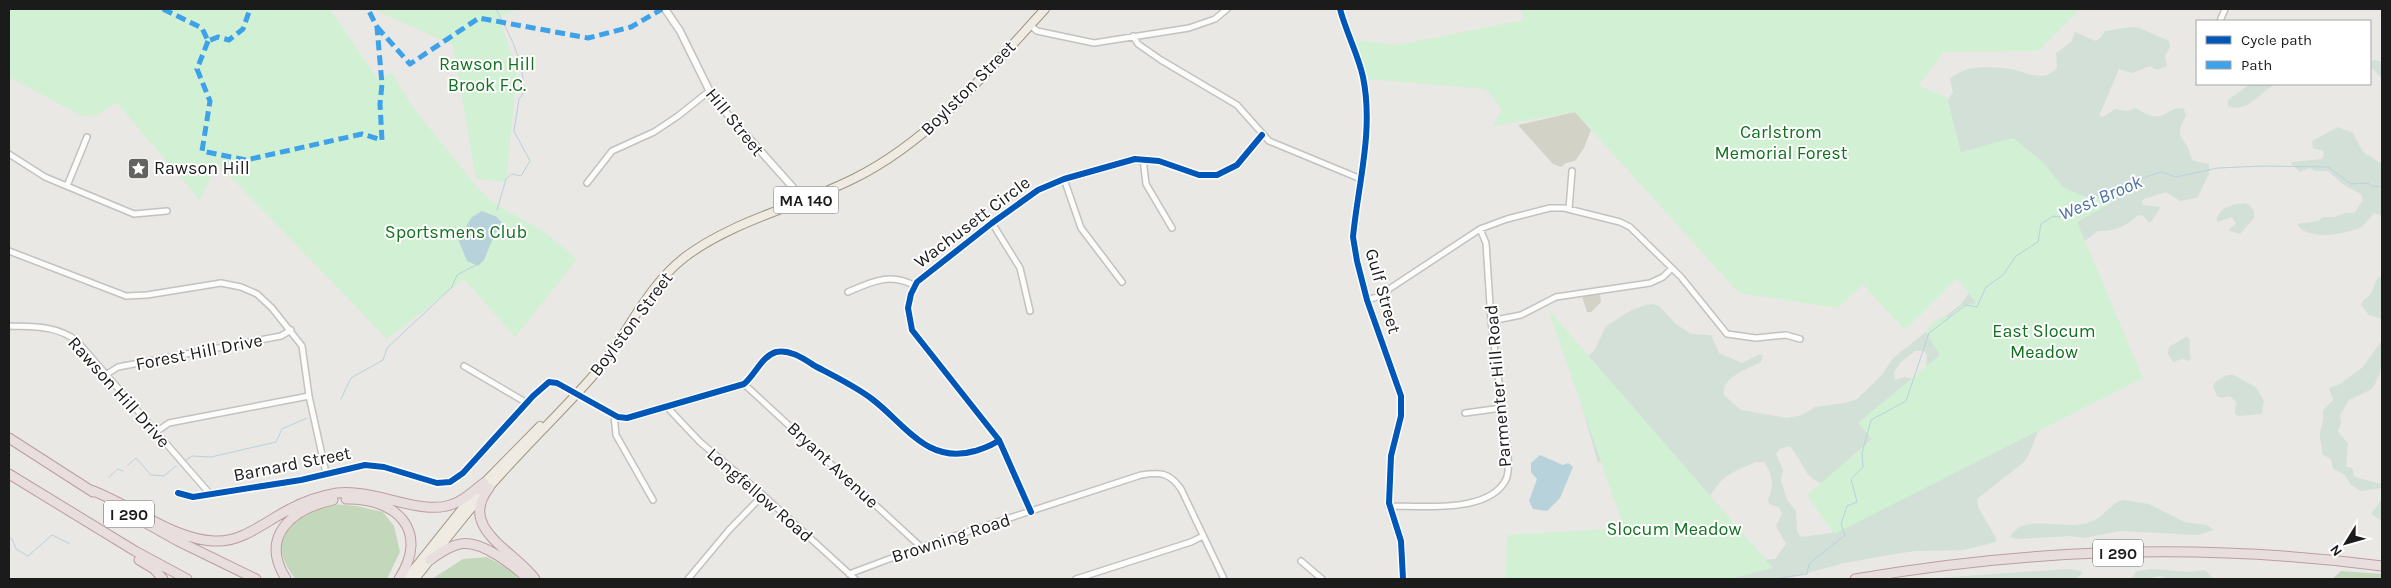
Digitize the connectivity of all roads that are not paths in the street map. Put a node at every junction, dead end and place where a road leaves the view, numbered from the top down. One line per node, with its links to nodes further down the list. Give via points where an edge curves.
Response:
1 (665, 9): 7 (street, Hill Street, via 681,33)
2 (1045, 9): 5 (main road, Boylston Street / MA 140)
3 (1227, 9): 6 (street, via 1215,20 1205,23)
4 (1340, 9): 13 (street, Gulf Street, via 1361,69 1365,91 1366,137)
5 (1030, 25): 6 (street, via 1038,31 1086,42); 17 (main road, Boylston Street / MA 140, via 960,100 921,135 864,173)
6 (1133, 36): 8 (street, via 1138,44 1162,61 1237,105)
7 (708, 92): 15 (street, via 655,131 612,151); 17 (street, Hill Street)
8 (1262, 135): 11 (street, Wachusett Circle, via 1237,165 1217,175 1199,175 1159,161); 13 (street, via 1276,145)
9 (88, 136): 16 (street)
10 (9, 154): 16 (street, via 45,178)
11 (1142, 159): 14 (street, Wachusett Circle, via 1122,161); 21 (street, via 1146,184)
12 (1572, 170): 18 (street)
13 (1361, 178): 28 (street, Gulf Street, via 1353,237)
14 (1064, 180): 20 (street, Wachusett Circle, via 1034,192); 25 (street, via 1080,228)
15 (587, 183)
16 (67, 186): 19 (street, via 134,214)
17 (805, 201): 37 (main road, Boylston Street / MA 140, via 719,236 680,261 656,286 605,361)
18 (1569, 209): 22 (street, via 1541,210); 24 (street, via 1625,224)
19 (167, 212)
20 (992, 223): 26 (street, Wachusett Circle); 29 (street, via 1020,268)
21 (1172, 228)
22 (1480, 229): 28 (street, via 1377,297); 30 (street, Parmenter Hill Road, via 1486,243)
23 (9, 250): 32 (street, via 126,296 215,283 241,287 261,298)
24 (1672, 268): 30 (street, via 1650,283 1556,297 1513,318); 33 (street, via 1727,334 1756,338 1786,335)
25 (1122, 282)
26 (915, 286): 27 (street, via 885,278); 46 (street, Wachusett Circle, via 908,308 912,330)
27 (848, 292)
28 (1367, 300): 55 (street, Gulf Street, via 1401,396 1402,416 1390,456)
29 (1030, 311)
30 (1491, 321): 41 (street, Parmenter Hill Road)
31 (9, 326): 35 (street, Rawson Hill Drive, via 62,331 81,345)
32 (291, 330): 35 (street, Forest Hill Drive, via 281,336 116,368); 38 (street, via 304,352)
33 (1800, 340)
34 (464, 366): 39 (street)
35 (107, 374): 44 (street, Rawson Hill Drive)
36 (744, 384): 40 (street); 46 (street, via 770,355 789,352 865,394 936,452 966,453); 59 (street, Bryant Avenue)
37 (576, 393): 39 (street, Barnard Street, via 549,382); 43 (street); 49 (main road, Boylston Street / MA 140, via 528,438)
38 (309, 396): 44 (street, via 169,423); 47 (street)
39 (527, 403): 47 (street, Barnard Street, via 463,473 450,482 432,482 368,465)
40 (667, 407): 43 (street, via 627,418); 53 (street, Longfellow Road, via 700,442)
41 (1502, 408): 42 (street); 55 (street, Parmenter Hill Road, via 1508,472 1495,493 1472,504)
42 (1465, 413)
43 (614, 415): 54 (street, via 616,435)
44 (156, 432): 52 (street, Rawson Hill Drive)
45 (9, 438): 50 (highway, I 290)
46 (999, 440): 56 (street, Wachusett Circle)
47 (326, 473): 52 (street, Barnard Street)
48 (9, 474): 58 (highway, I 290)
49 (486, 485): 50 (highway, via 458,502 442,507 361,493 338,493 289,509 242,536 216,542 165,526); 60 (main road, Boylston Street / MA 140); 69 (main road, Boylston Street / MA 140); 72 (highway, via 479,508 485,531)
50 (88, 489): 66 (highway, I 290, via 168,536)
51 (178, 493): 52 (street, Barnard Street, via 190,498)
52 (210, 494)
53 (763, 495): 63 (street, Longfellow Road); 73 (street)
54 (653, 500)
55 (1390, 506): 78 (street, Gulf Street, via 1401,541)
56 (1031, 512): 57 (street, Browning Road, via 1141,475 1162,473 1172,478 1181,489); 59 (street, Browning Road)
57 (1203, 536): 75 (street); 76 (street, Browning Road)
58 (119, 542): 64 (highway); 65 (highway, I 290)
59 (921, 547): 63 (street, Browning Road)
60 (430, 560): 70 (main road, Boylston Street / MA 140); 71 (highway, via 454,545 475,543 505,560)
61 (1301, 561): 77 (street)
62 (2382, 566): 79 (highway, I 290, via 2242,554 2086,554 1950,564)
63 (849, 574): 74 (street, Longfellow Road)
64 (163, 579)
65 (188, 579)
66 (256, 579)
67 (286, 579): 68 (highway, via 276,558 276,541 282,528 308,507 348,498 380,503 406,525 412,551)
68 (399, 579)
69 (406, 579)
70 (415, 579)
71 (527, 579)
72 (535, 579)
73 (689, 579)
74 (855, 579)
75 (1076, 579)
76 (1224, 579)
77 (1322, 579)
78 (1402, 579)
79 (1855, 579)

